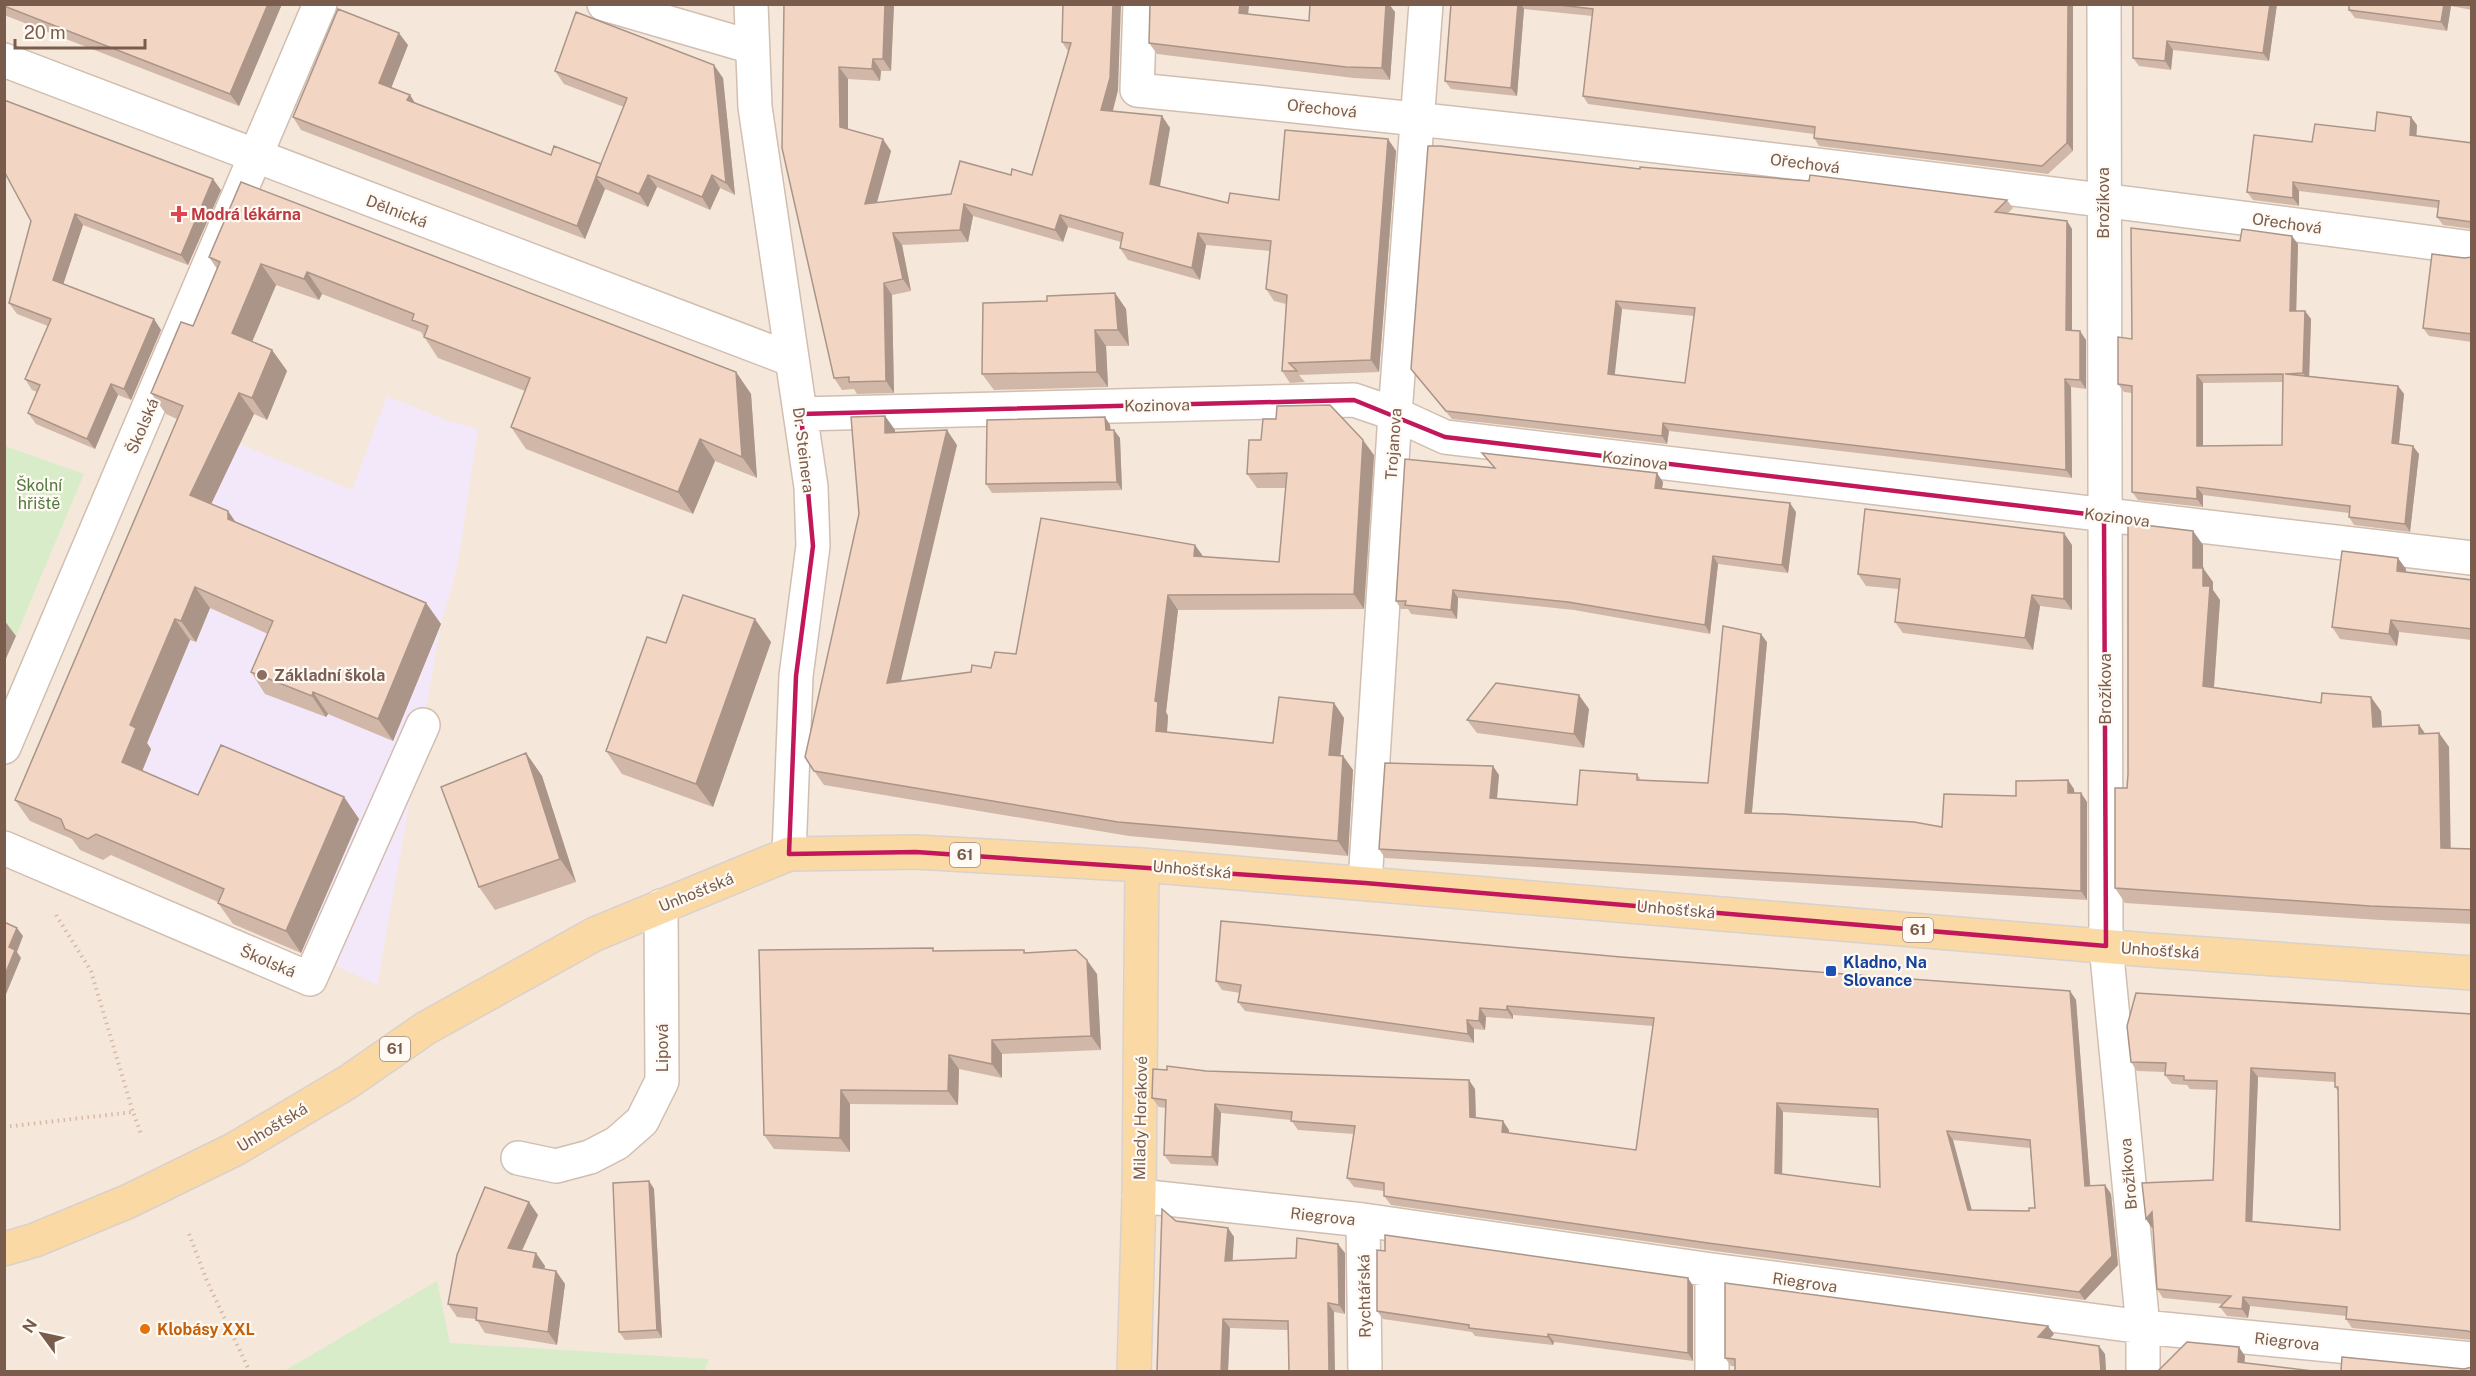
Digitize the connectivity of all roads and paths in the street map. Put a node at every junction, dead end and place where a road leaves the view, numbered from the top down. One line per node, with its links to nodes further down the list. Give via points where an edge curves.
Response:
1 (320, 4): 10 (street, Školská)
2 (604, 4): 7 (street)
3 (752, 4): 7 (street, Dr. Steinera)
4 (1140, 4): 9 (street, Ořechová, via 1137,90)
5 (1426, 4): 9 (street, Trojanova)
6 (2104, 4): 11 (street, Brožíkova)
7 (752, 47): 13 (street, Dr. Steinera, via 755,107)
8 (4, 60): 10 (street, Dělnická)
9 (1418, 118): 11 (street, Ořechová); 15 (street, Trojanova)
10 (256, 158): 13 (street, Dělnická); 19 (street, Školská)
11 (2103, 199): 12 (street, Ořechová); 16 (street, Brožíkova)
12 (2472, 248)
13 (790, 359): 14 (street, Dr. Steinera)
14 (801, 414): 15 (street, Kozinova, via 1353,400); 21 (street, Dr. Steinera, via 811,487 813,546 796,676)
15 (1395, 414): 16 (street, Kozinova, via 1445,437); 24 (street, Trojanova)
16 (2104, 516): 17 (street, Kozinova); 26 (street, Brožíkova)
17 (2472, 558)
18 (423, 725): 22 (street, Školská, via 310,979)
19 (4, 747)
20 (4, 848): 22 (street, Školská)
21 (789, 854): 23 (main road, Unhošťská / 61, via 916,852); 25 (main road, Unhošťská / 61)
22 (38, 862): 28 (path, via 52,908 92,971)
23 (1142, 865): 24 (main road, Unhošťská / 61); 32 (main road, Milady Horákové)
24 (1365, 883): 26 (main road, Unhošťská / 61)
25 (662, 906): 31 (street, Lipová, via 662,1081 642,1121 617,1143 590,1157 556,1166); 35 (main road, Unhošťská / 61, via 595,934 426,1029 348,1082 235,1149 129,1202)
26 (2106, 946): 27 (main road, Unhošťská / 61); 37 (street, Brožíkova)
27 (2472, 973)
28 (133, 1112): 29 (path); 30 (path)
29 (4, 1127)
30 (141, 1134)
31 (518, 1158)
32 (1139, 1197): 33 (street, Riegrova); 40 (main road, Milady Horákové)
33 (1363, 1220): 36 (street, Riegrova); 41 (street, Rychtářská)
34 (189, 1234): 39 (path)
35 (4, 1249)
36 (1712, 1269): 37 (street, Riegrova); 42 (street)
37 (2143, 1327): 38 (street, Riegrova); 43 (street, Brožíkova)
38 (2472, 1359)
39 (250, 1371)
40 (1134, 1371)
41 (1365, 1371)
42 (1712, 1371)
43 (2143, 1371)

